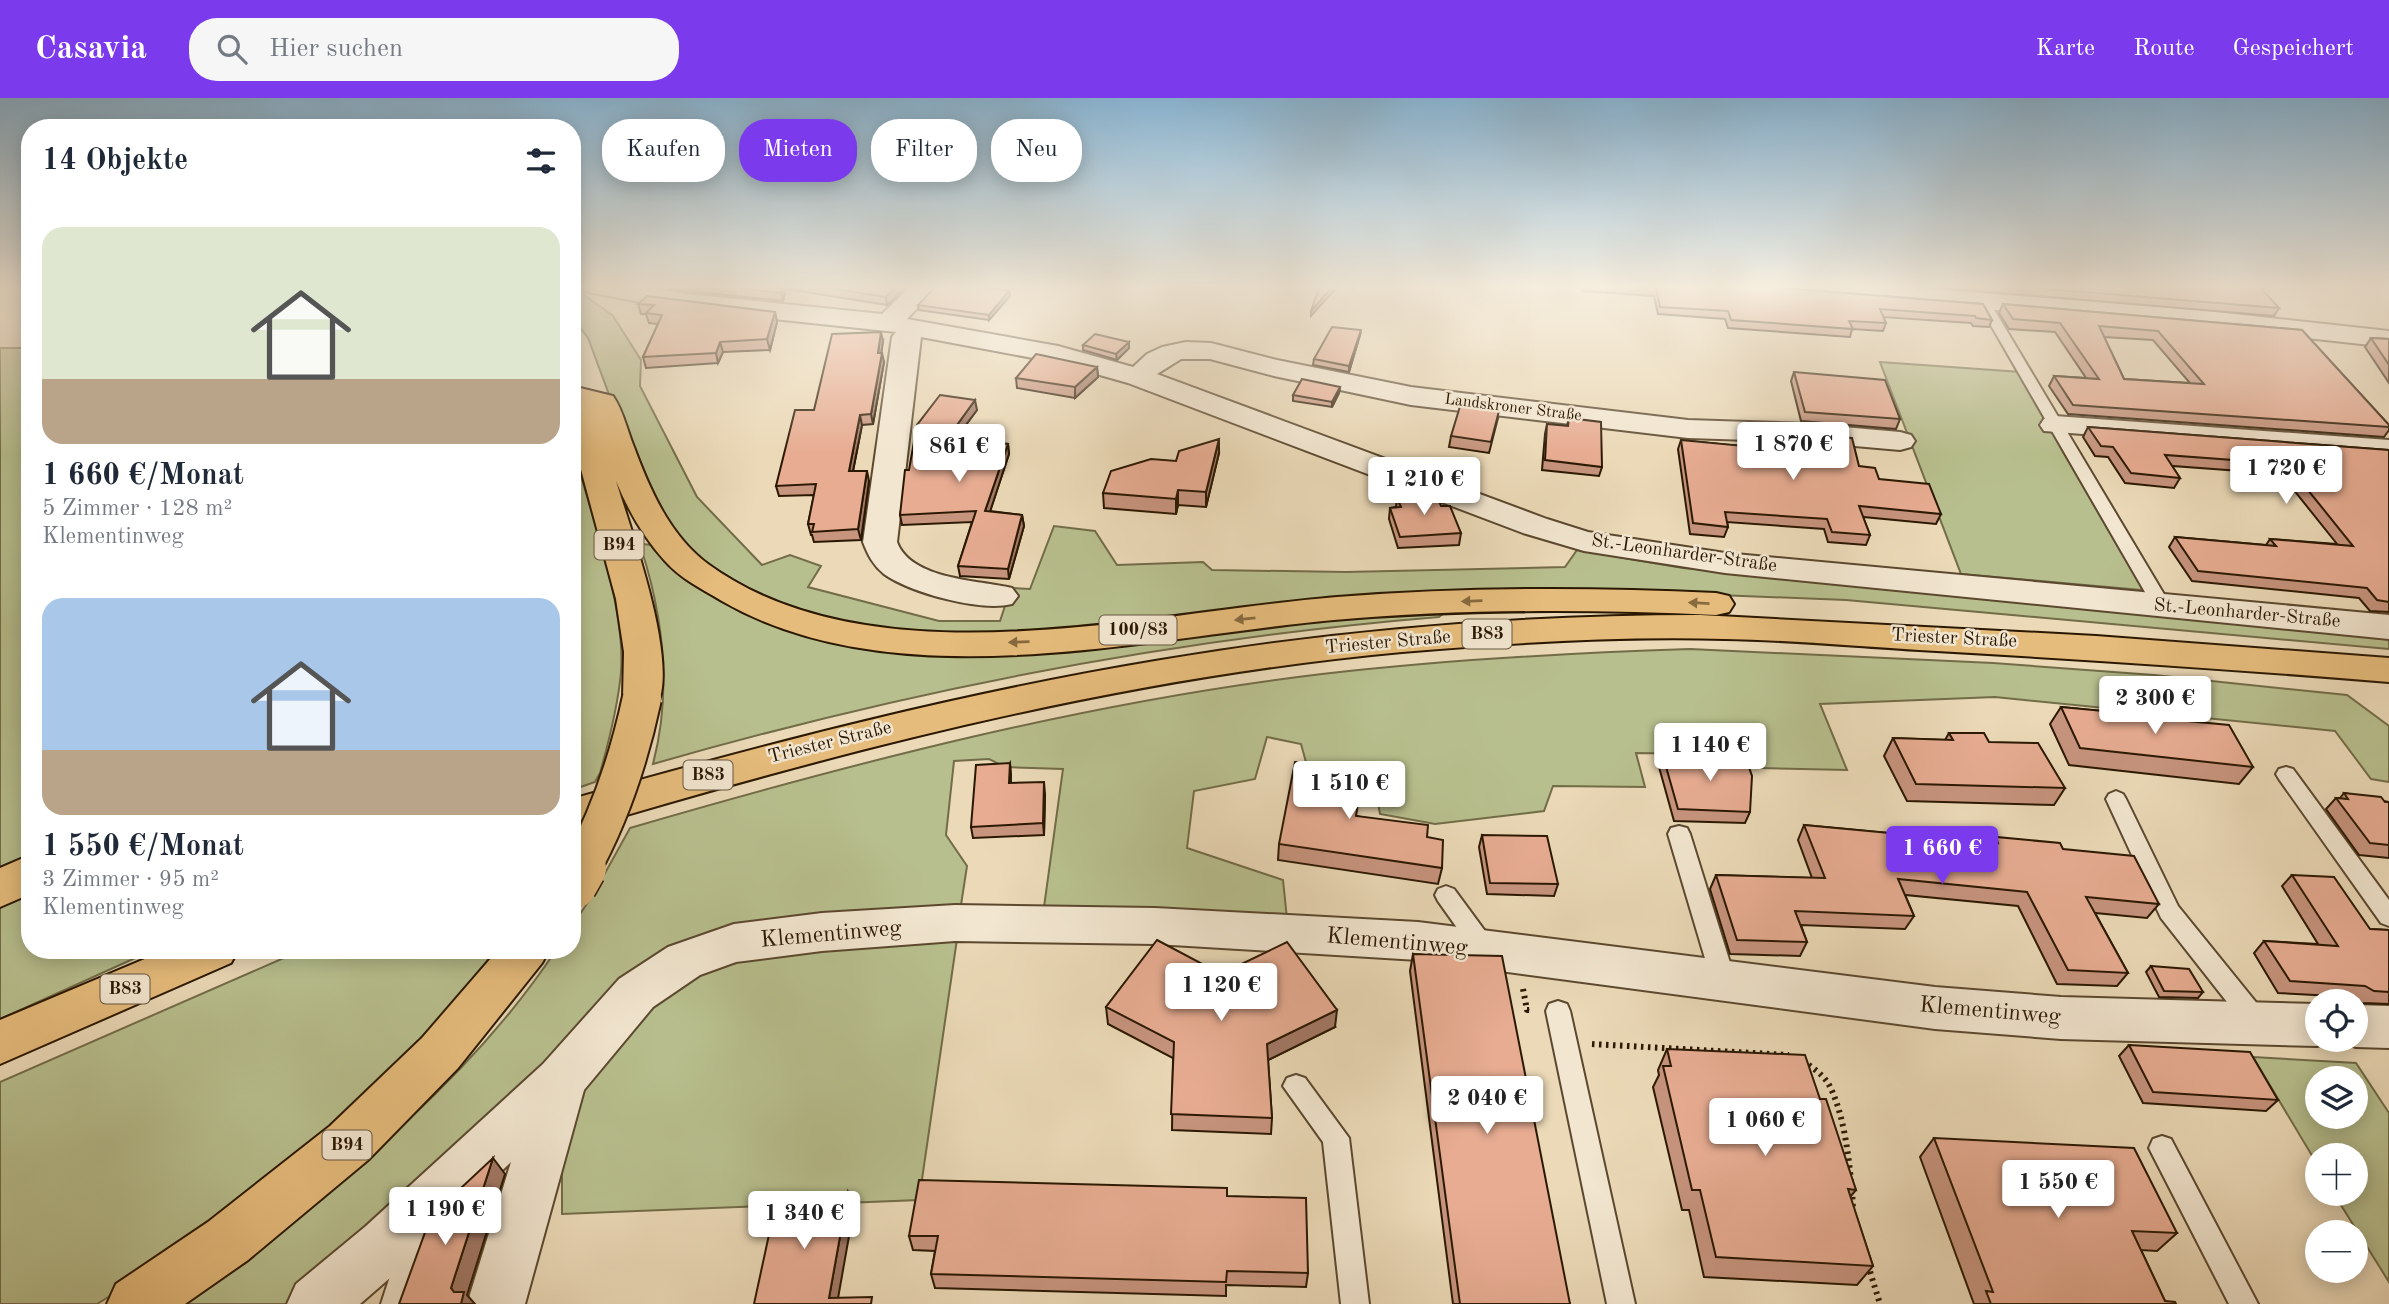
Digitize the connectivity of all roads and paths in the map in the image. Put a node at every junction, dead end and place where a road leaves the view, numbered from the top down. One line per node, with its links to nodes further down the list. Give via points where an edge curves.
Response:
1 (906, 341): 10 (street, via 880,542 885,557 937,585)
2 (984, 341): 4 (street, St.-Leonharder-Straße)
3 (2006, 341): 7 (lane)
4 (1138, 377): 8 (street, Landskroner Straße, via 1172,353 1211,351 1411,396 1688,429); 11 (street, St.-Leonharder-Straße, via 1584,541 1725,563)
5 (581, 393): 13 (main road, 100/83, one-way to 5, via 1755,607 1530,600 1331,609 1033,642 901,641 834,631 791,620 739,598 696,571 662,536 642,505 603,402)
6 (581, 414): 19 (main road, B94, bridge, via 634,599 642,652 642,698 620,788)
7 (2055, 425): 9 (street); 11 (lane)
8 (1900, 442)
9 (2389, 449)
10 (1000, 596)
11 (2162, 606): 12 (street, St.-Leonharder-Straße)
12 (2389, 627)
13 (1811, 632): 14 (main road, Triester Straße / B83, via 2100,647); 17 (main road, Triester Straße / B83, via 1724,627 1521,632 1237,660 1116,678 844,738)
14 (2389, 670)
15 (2286, 774): 23 (lane)
16 (2116, 799): 29 (lane, via 2169,912)
17 (581, 812)
18 (1679, 834): 27 (lane)
19 (581, 868)
20 (21, 877): 21 (main road)
21 (0, 890)
22 (1446, 895): 24 (lane, Klementinweg)
23 (2389, 917)
24 (1486, 950): 27 (street, Klementinweg); 35 (street, Klementinweg, via 1418,941 1155,926 955,923 734,943 684,961 636,993)
25 (195, 959): 33 (main road, B83)
26 (518, 959): 41 (main road, B94, via 440,1053 349,1143 228,1241)
27 (1724, 982): 29 (street, Klementinweg, via 2061,1018)
28 (1558, 1011): 34 (lane)
29 (2259, 1023): 30 (street, Klementinweg)
30 (2305, 1025)
31 (2368, 1026): 32 (street)
32 (2389, 1027)
33 (12, 1040)
34 (1565, 1043): 38 (path, via 1798,1057 1828,1084 1851,1163); 46 (lane)
35 (561, 1080): 39 (street, Klementinweg); 44 (street)
36 (1296, 1086): 45 (lane, via 1336,1138)
37 (2162, 1148): 48 (lane)
38 (1854, 1220)
39 (386, 1245): 42 (street, Klementinweg); 43 (lane, via 408,1266)
40 (1865, 1256): 47 (path)
41 (136, 1304)
42 (316, 1304)
43 (395, 1304)
44 (496, 1304)
45 (1355, 1304)
46 (1621, 1304)
47 (1880, 1304)
48 (2244, 1304)

